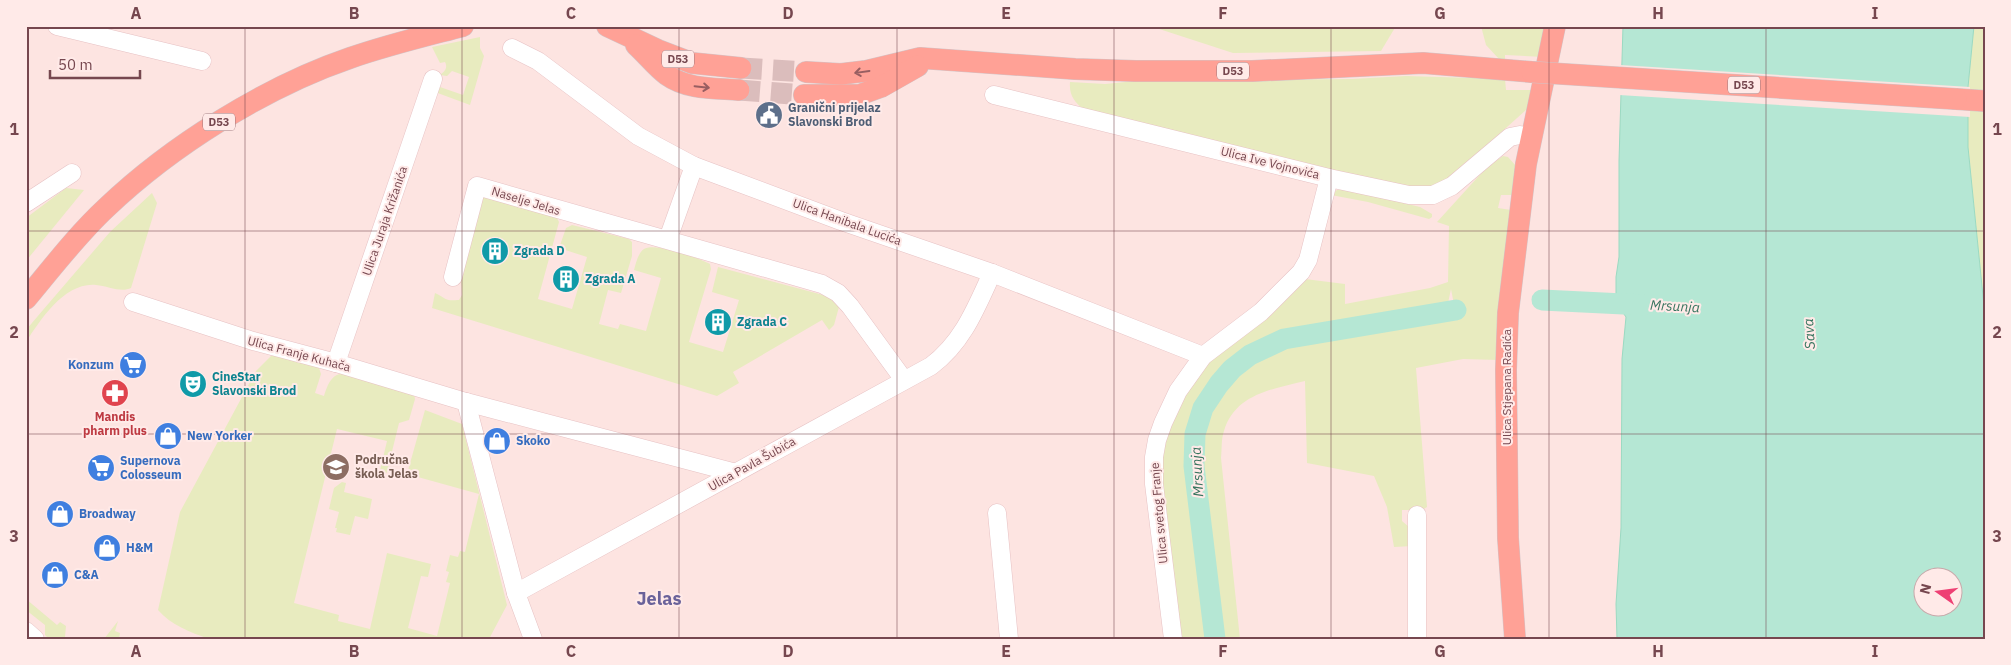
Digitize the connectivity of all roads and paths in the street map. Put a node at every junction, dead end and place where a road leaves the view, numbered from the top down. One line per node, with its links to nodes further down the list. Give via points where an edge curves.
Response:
1 (57, 26): 7 (street)
2 (463, 26): 23 (main road, D53, via 348,58 284,87 208,129 138,178 105,209)
3 (1555, 26): 15 (main road, Ulica Stjepana Radića)
4 (614, 29): 8 (main road, D53, via 692,63); 11 (main road, D53, one-way to 11, via 678,82)
5 (512, 48): 16 (street, Ulica Hanibala Lucića, via 538,61 638,136)
6 (943, 60): 9 (main road, D53, one-way to 9, via 916,58 855,73); 13 (main road, D53, via 919,65 881,87 859,95); 14 (main road, D53, bridge, via 1136,71 1252,71 1423,64)
7 (202, 61)
8 (741, 68)
9 (806, 72)
10 (433, 79): 26 (street, Ulica Juraja Križanića)
11 (739, 90)
12 (994, 94): 18 (street, Ulica Ive Vojnovića)
13 (804, 95)
14 (1985, 101)
15 (1531, 137): 18 (street, Ulica Ive Vojnovića, via 1510,138 1501,143 1452,186 1433,195 1409,194); 39 (main road, Ulica Stjepana Radića, via 1508,314 1506,370 1508,538)
16 (694, 166): 20 (street); 21 (street, Ulica Hanibala Lucića)
17 (72, 173): 19 (street)
18 (1329, 178): 25 (street, Ulica svetog Franje, via 1308,260 1301,272 1261,312)
19 (26, 203)
20 (668, 239): 22 (street, Naselje Jelas, via 477,186); 27 (street, Naselje Jelas, via 822,284 838,293)
21 (992, 273): 25 (street, Ulica Hanibala Lucića); 27 (street, Ulica Pavla Šubića, via 963,333 946,355)
22 (453, 277)
23 (26, 299)
24 (133, 302): 26 (street, Ulica Franje Kuhača, via 253,342)
25 (1203, 356): 37 (street, Ulica svetog Franje, via 1178,390 1157,440 1154,457 1154,484)
26 (336, 363): 28 (street, Ulica Franje Kuhača)
27 (904, 380): 29 (street, Ulica Pavla Šubića)
28 (466, 402): 29 (street, Ulica Franje Kuhača); 32 (street)
29 (736, 473): 32 (street, Ulica Pavla Šubića)
30 (997, 513): 36 (street)
31 (1416, 515): 38 (street)
32 (516, 593): 35 (street)
33 (26, 631): 34 (street)
34 (35, 639)
35 (533, 639)
36 (1009, 639)
37 (1173, 639)
38 (1417, 639)
39 (1515, 639)

